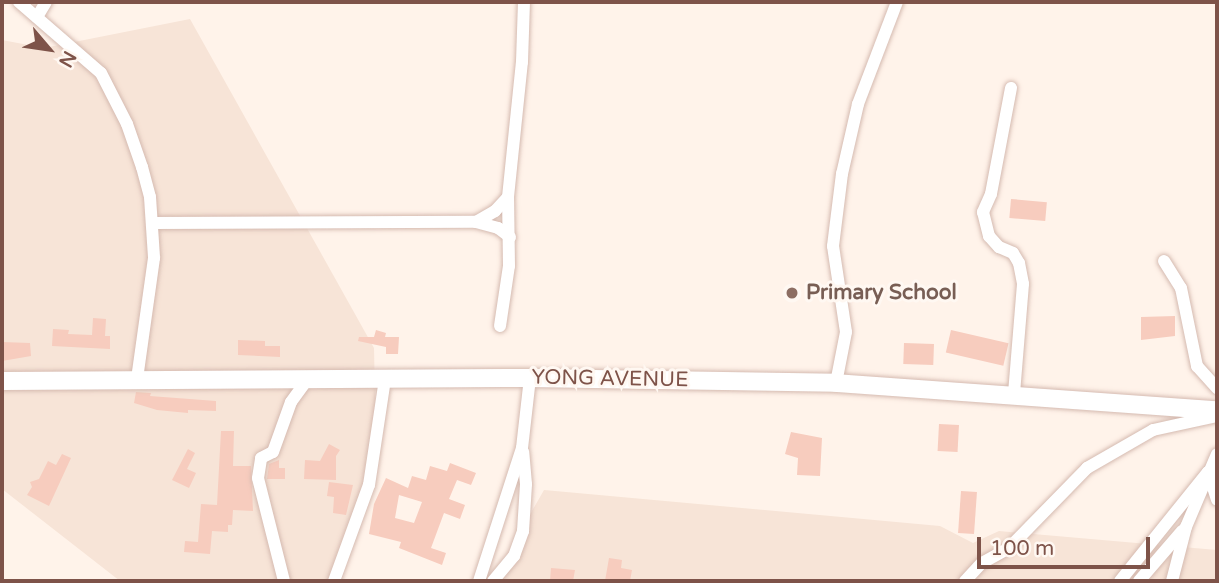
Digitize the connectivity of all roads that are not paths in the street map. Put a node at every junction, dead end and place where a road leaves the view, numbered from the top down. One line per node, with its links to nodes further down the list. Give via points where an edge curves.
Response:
1 (19, 2): 5 (street)
2 (46, 2): 5 (street)
3 (523, 2): 7 (street, via 523,62)
4 (897, 2): 18 (street, via 858,104 842,174 833,246 846,332)
5 (37, 17): 9 (street, via 101,73 110,88 142,167)
6 (1011, 88): 20 (street, via 991,194 983,212 989,236 1019,263 1023,284)
7 (508, 197): 8 (street); 10 (street)
8 (476, 222): 9 (street); 10 (street)
9 (152, 223): 14 (street, via 155,258)
10 (510, 237): 12 (street)
11 (1164, 261): 19 (street, via 1181,288 1197,366)
12 (500, 326)
13 (530, 378): 15 (street, YONG AVENUE); 18 (street, YONG AVENUE); 23 (street)
14 (137, 379): 16 (street, YONG AVENUE); 17 (street, YONG AVENUE)
15 (384, 379): 17 (street, YONG AVENUE); 29 (street, via 369,485)
16 (2, 380)
17 (307, 380): 28 (street, via 290,402 273,452 261,458 258,478)
18 (836, 383): 20 (street, YONG AVENUE)
19 (1217, 388)
20 (1014, 394): 21 (street, YONG AVENUE)
21 (1217, 411)
22 (1217, 416): 32 (street, via 1153,430 1087,468 1009,548 982,563)
23 (522, 449): 30 (street); 31 (street, via 526,484 523,531 514,556)
24 (1217, 454): 25 (street)
25 (1208, 472): 26 (street); 27 (street); 33 (street)
26 (1217, 500)
27 (1186, 527): 34 (street); 35 (street)
28 (284, 581)
29 (334, 581)
30 (479, 581)
31 (494, 581)
32 (965, 581)
33 (1120, 581)
34 (1139, 581)
35 (1172, 581)

